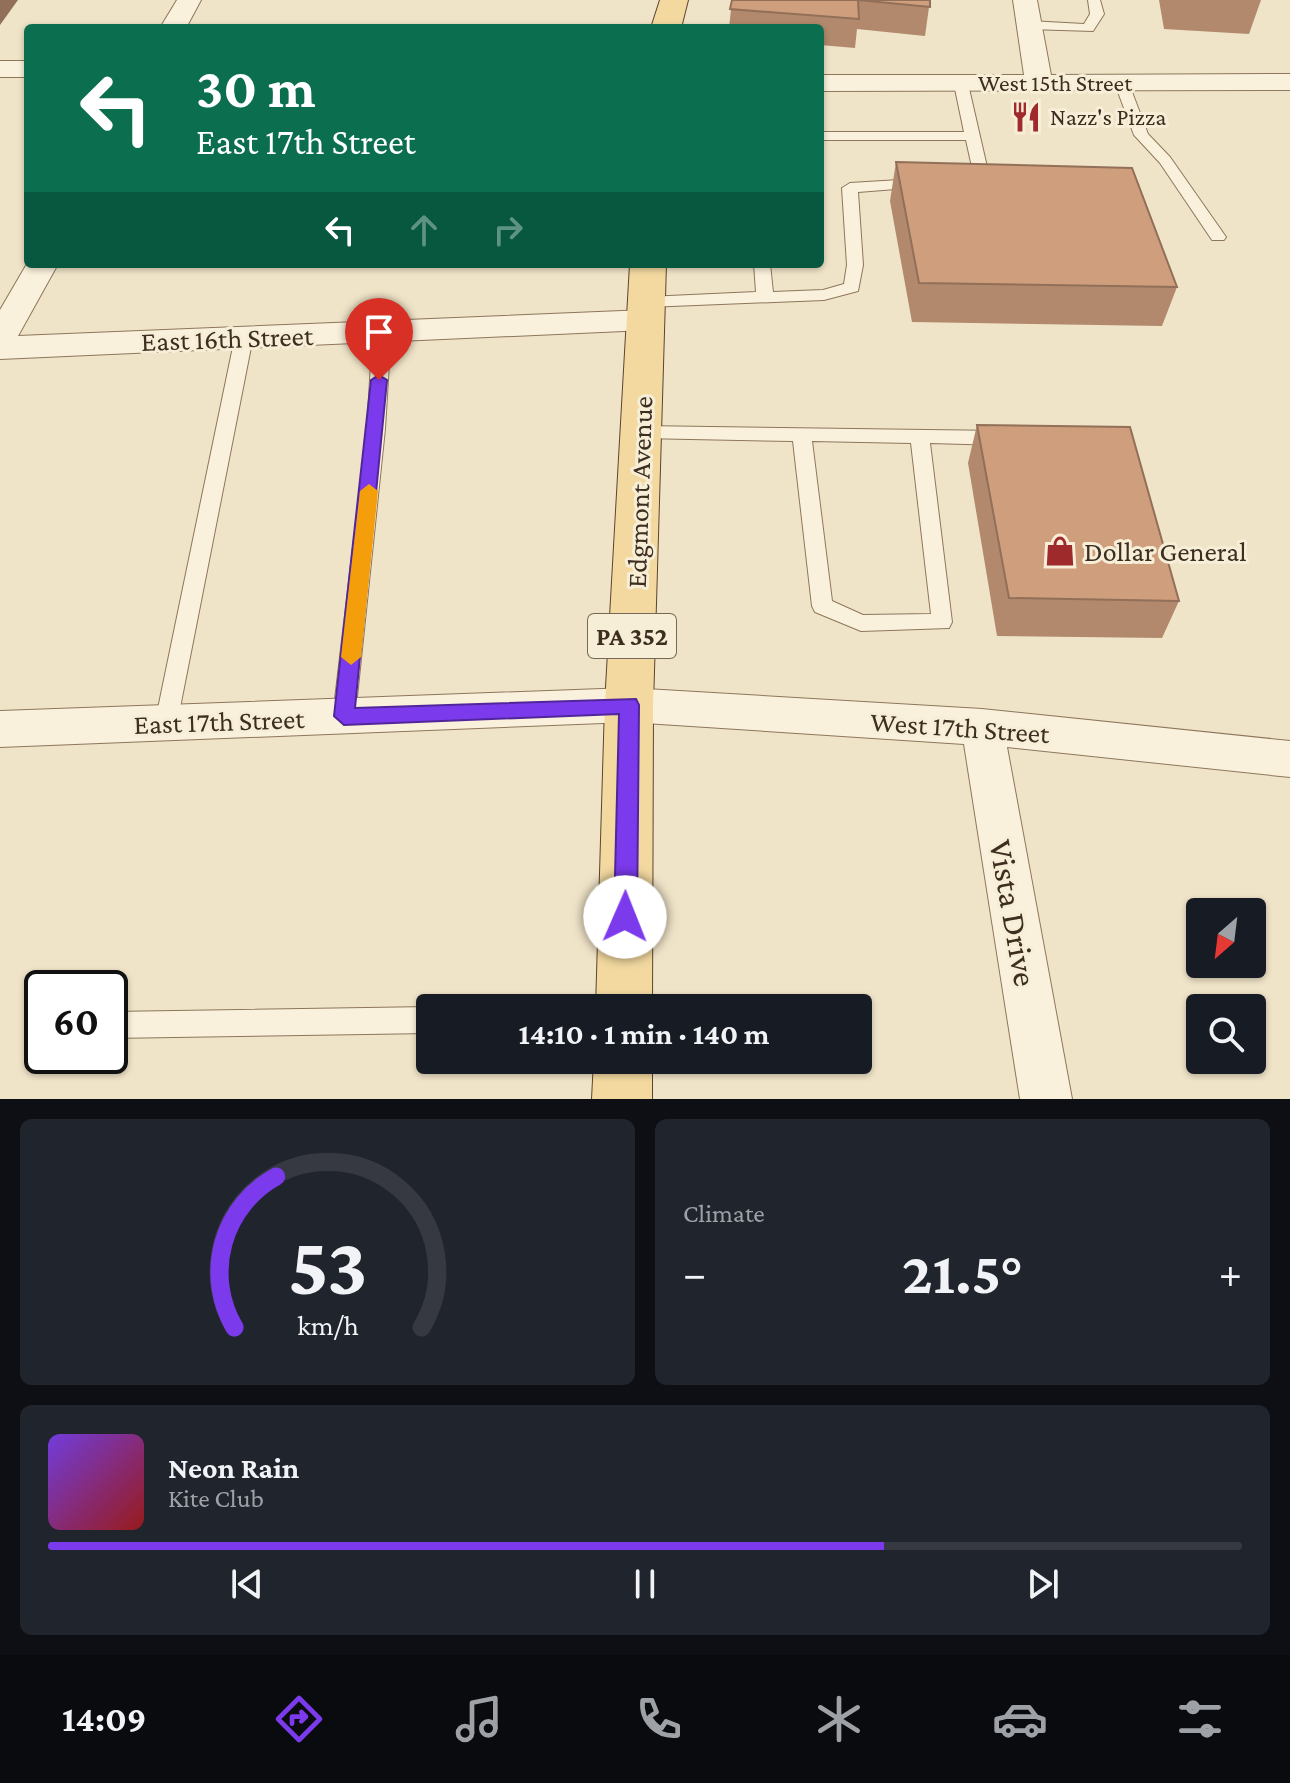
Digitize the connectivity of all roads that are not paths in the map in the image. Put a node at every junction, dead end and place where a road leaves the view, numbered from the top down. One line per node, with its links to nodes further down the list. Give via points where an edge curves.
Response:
1 (189, 0): 5 (street)
2 (674, 0): 6 (main road)
3 (1094, 0): 4 (lane, via 1097,14 1088,28)
4 (1027, 12): 12 (street)
5 (175, 24)
6 (667, 24)
7 (0, 69): 8 (street)
8 (24, 69)
9 (1290, 82): 13 (street, West 15th Street)
10 (824, 83): 11 (street, West 15th Street)
11 (961, 84): 12 (street, West 15th Street); 15 (lane)
12 (1039, 84): 13 (street, West 15th Street)
13 (1122, 84): 16 (lane, via 1141,135 1165,160)
14 (824, 136): 15 (lane)
15 (973, 136): 20 (lane, via 982,180 850,188 852,287 824,295)
16 (1218, 237)
17 (40, 268): 23 (street)
18 (762, 268): 20 (lane)
19 (647, 295): 20 (lane); 21 (street, East 16th Street); 25 (main road, Edgmont Avenue / PA 352)
20 (765, 297)
21 (382, 331): 22 (street, East 16th Street); 30 (lane)
22 (244, 337): 24 (street, East 16th Street); 31 (lane)
23 (0, 339)
24 (0, 348)
25 (641, 432): 26 (lane); 29 (main road, Edgmont Avenue / PA 352)
26 (802, 435): 27 (lane); 27 (lane, via 822,606 861,623 942,622)
27 (920, 437): 28 (lane)
28 (1019, 438)
29 (629, 705): 30 (street, East 17th Street); 32 (street, West 17th Street); 35 (main road, Edgmont Avenue / PA 352)
30 (344, 716): 31 (street, East 17th Street)
31 (166, 723): 33 (street, East 17th Street)
32 (982, 727): 34 (street, West 17th Street); 40 (street, Vista Drive)
33 (0, 729)
34 (1290, 759)
35 (624, 994)
36 (416, 1020): 37 (lane)
37 (128, 1025)
38 (623, 1074): 39 (main road)
39 (622, 1099)
40 (1046, 1099)

